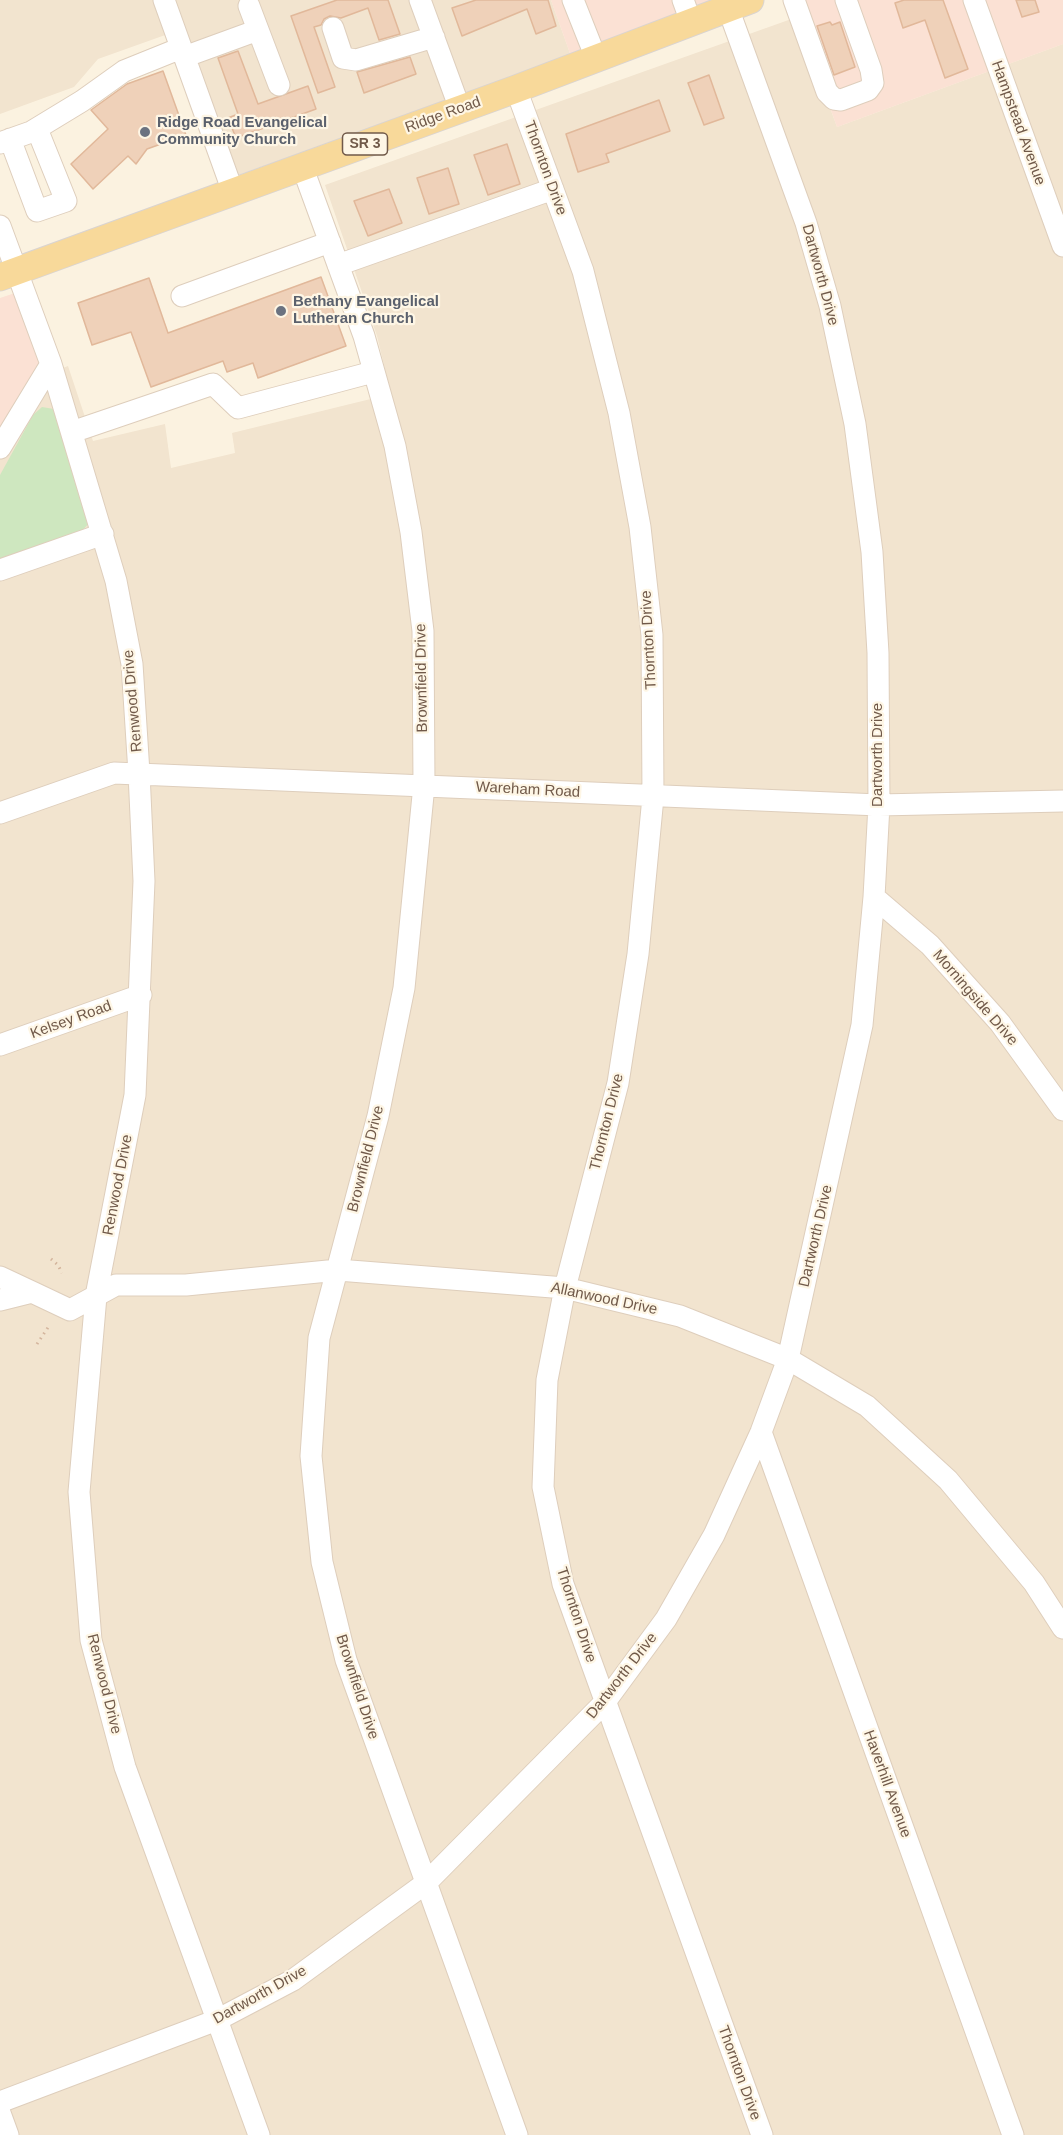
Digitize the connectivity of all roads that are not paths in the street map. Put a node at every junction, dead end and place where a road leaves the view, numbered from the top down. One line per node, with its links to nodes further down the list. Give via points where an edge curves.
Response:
1 (164, 0): 13 (street)
2 (420, 0): 12 (street)
3 (794, 0): 4 (street, via 827,92 841,100 868,90 873,83)
4 (846, 0)
5 (974, 0): 25 (street, Hampstead Avenue)
6 (739, 4): 9 (main road, Ridge Road / SR 3); 39 (street, Dartworth Drive, via 830,306 855,424 872,552 878,654)
7 (249, 6): 11 (street)
8 (580, 11): 14 (street)
9 (687, 11): 14 (main road, Ridge Road / SR 3)
10 (333, 28): 12 (street, via 343,58 357,60)
11 (258, 30): 13 (street); 15 (street)
12 (434, 37): 17 (street)
13 (183, 53): 18 (street, via 124,71); 22 (street)
14 (596, 58): 16 (main road, Ridge Road / SR 3)
15 (279, 85)
16 (516, 88): 17 (main road, Ridge Road / SR 3); 21 (street, Thornton Drive)
17 (460, 109): 20 (main road, Ridge Road / SR 3)
18 (37, 129): 19 (street); 19 (street, via 66,201 37,211)
19 (5, 141)
20 (302, 166): 22 (main road, Ridge Road / SR 3); 24 (street, Brownfield Drive)
21 (553, 189): 26 (street); 37 (street, Thornton Drive, via 583,271 617,402 640,527 652,635)
22 (233, 192): 27 (main road, Ridge Road / SR 3)
23 (0, 226): 27 (street, Renwood Drive)
24 (330, 242): 26 (street, Brownfield Drive); 28 (street)
25 (1063, 246)
26 (338, 265): 30 (street, Brownfield Drive)
27 (8, 274): 29 (street, Renwood Drive)
28 (182, 296)
29 (51, 364): 31 (street, Renwood Drive); 32 (street)
30 (373, 372): 31 (street, via 238,408 213,384); 36 (street, Brownfield Drive, via 395,446 411,532 423,631)
31 (72, 432): 33 (street, Renwood Drive)
32 (0, 448)
33 (103, 534): 34 (street); 35 (street, Renwood Drive, via 117,581 132,664)
34 (0, 570)
35 (139, 773): 36 (street, Wareham Road); 40 (street, Wareham Road, via 114,773); 42 (street, Renwood Drive, via 144,881)
36 (424, 785): 37 (street, Wareham Road); 45 (street, Brownfield Drive, via 404,987 378,1116)
37 (653, 796): 39 (street, Wareham Road); 47 (street, Thornton Drive, via 638,954 618,1083)
38 (1063, 801): 39 (street, Wareham Road)
39 (879, 805): 41 (street, Dartworth Drive)
40 (0, 813)
41 (874, 897): 44 (street, Morningside Drive, via 930,945 1000,1023); 51 (street, Dartworth Drive, via 862,1025)
42 (141, 995): 43 (street, Kelsey Road); 49 (street, Renwood Drive, via 135,1095)
43 (0, 1046)
44 (1063, 1110)
45 (338, 1270): 47 (street, Allanwood Drive); 49 (street, Allanwood Drive, via 186,1285 116,1285); 55 (street, Brownfield Drive, via 319,1338 311,1456 322,1562 346,1660)
46 (0, 1277): 48 (street)
47 (565, 1288): 51 (street, Allanwood Drive, via 680,1316); 54 (street, Thornton Drive, via 547,1380 543,1487 563,1584)
48 (32, 1292): 49 (street, Allanwood Drive, via 70,1310); 50 (street)
49 (96, 1296): 56 (street, Renwood Drive, via 80,1492 91,1640 125,1767)
50 (0, 1300)
51 (788, 1359): 52 (street, Dartworth Drive); 53 (street, Allanwood Drive, via 867,1406 948,1480 1034,1583)
52 (761, 1432): 54 (street, Dartworth Drive, via 714,1535 666,1619); 63 (street, Haverhill Avenue)
53 (1063, 1628)
54 (605, 1702): 55 (street, Dartworth Drive); 62 (street, Thornton Drive)
55 (426, 1883): 56 (street, Dartworth Drive, via 293,1980); 61 (street, Brownfield Drive)
56 (217, 2020): 57 (street, Dartworth Drive); 60 (street, Renwood Drive)
57 (0, 2102)
58 (0, 2113): 59 (street)
59 (8, 2135)
60 (259, 2135)
61 (516, 2135)
62 (762, 2135)
63 (1013, 2135)

